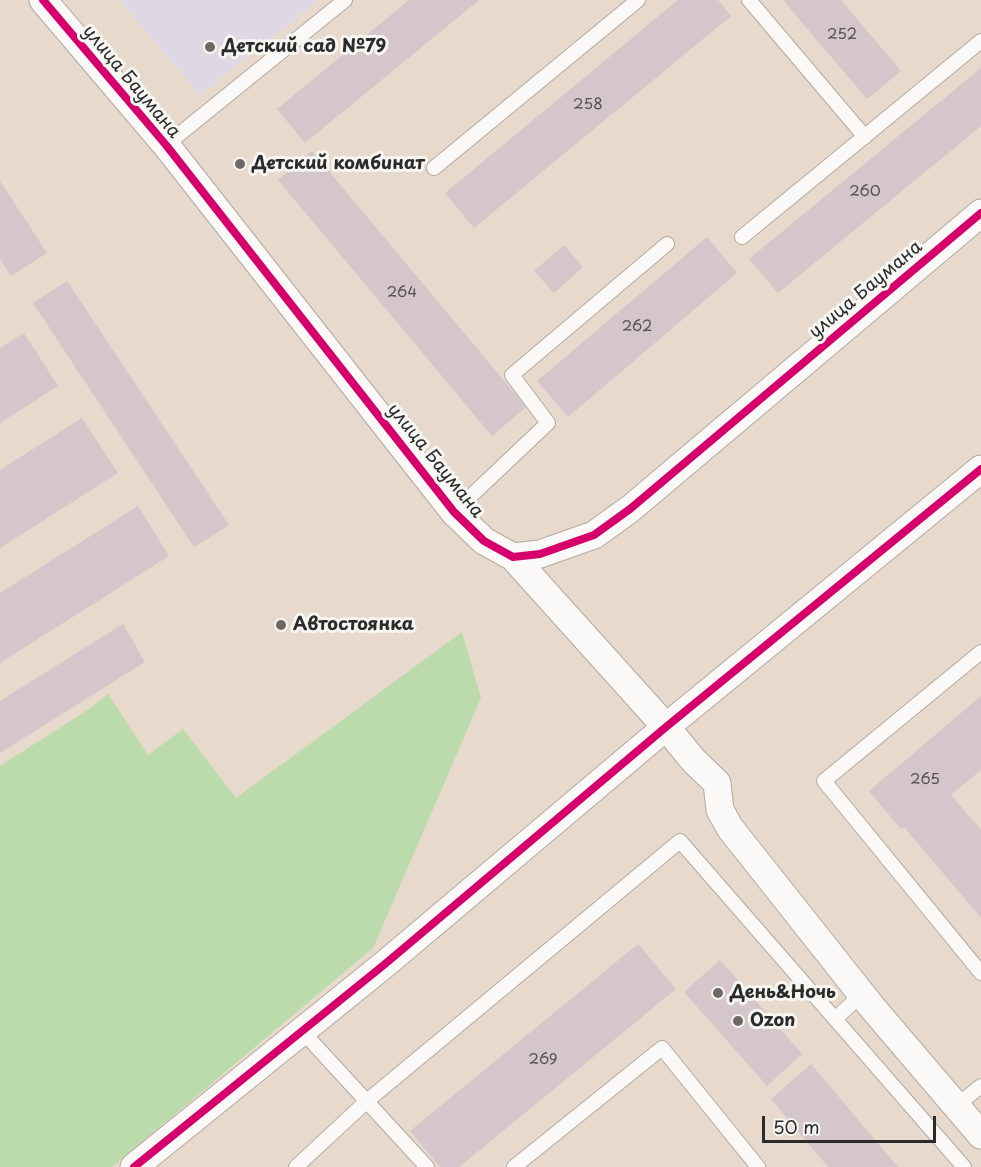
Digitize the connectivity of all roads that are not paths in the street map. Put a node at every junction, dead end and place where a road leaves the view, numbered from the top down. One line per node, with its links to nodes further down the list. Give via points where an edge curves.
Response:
1 (43, 0): 7 (street, улица Баумана)
2 (345, 0): 7 (lane)
3 (638, 0): 8 (lane)
4 (750, 0): 6 (lane)
5 (981, 41): 6 (lane)
6 (865, 137): 10 (lane)
7 (166, 145): 13 (street, улица Баумана)
8 (434, 168)
9 (981, 213): 14 (street, улица Баумана, via 630,509 594,535 540,554)
10 (742, 237)
11 (667, 244): 13 (lane, via 512,375 548,423)
12 (981, 469): 16 (street)
13 (454, 512): 14 (street, улица Баумана, via 484,541)
14 (513, 557): 16 (street)
15 (981, 651): 17 (lane, via 824,781)
16 (666, 727): 18 (street, via 717,783 720,810 730,828); 20 (street)
17 (981, 973)
18 (862, 994): 19 (lane); 23 (street)
19 (835, 1019): 22 (lane, via 680,841); 30 (lane)
20 (302, 1031): 22 (lane); 25 (street)
21 (981, 1086): 23 (lane)
22 (367, 1101): 26 (lane); 27 (lane)
23 (956, 1106): 24 (street)
24 (981, 1135)
25 (135, 1167)
26 (296, 1167)
27 (427, 1167)
28 (514, 1167): 29 (lane, via 663,1048)
29 (758, 1167)
30 (964, 1167)

